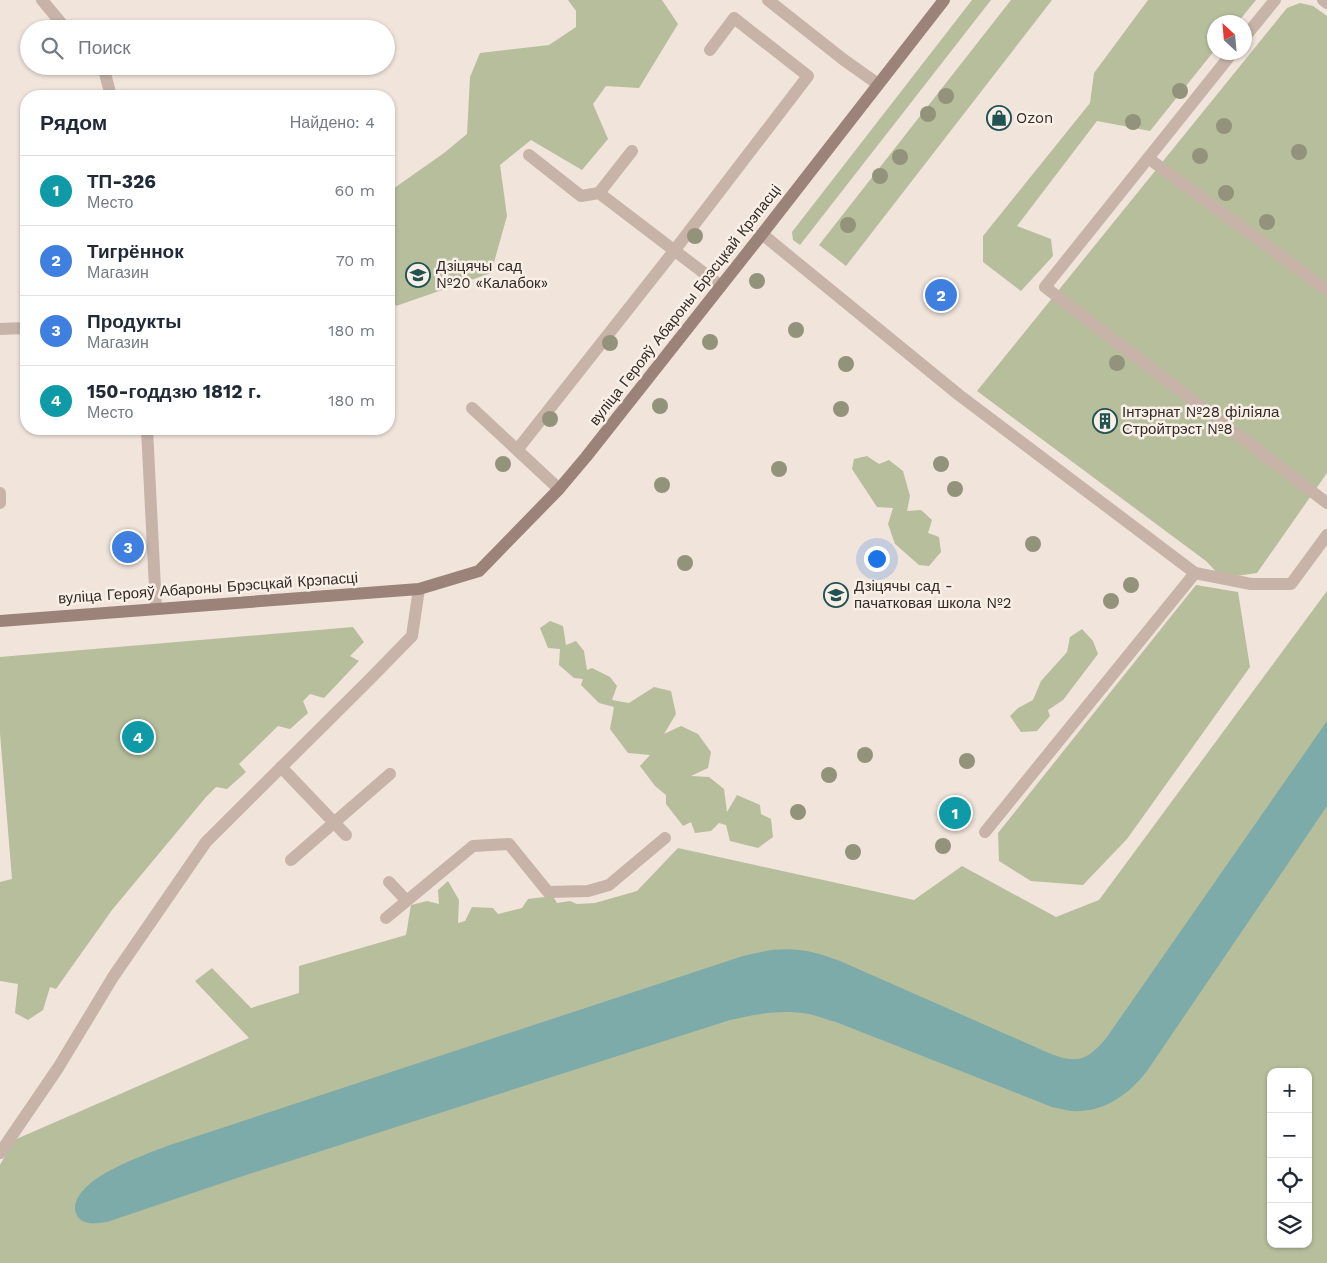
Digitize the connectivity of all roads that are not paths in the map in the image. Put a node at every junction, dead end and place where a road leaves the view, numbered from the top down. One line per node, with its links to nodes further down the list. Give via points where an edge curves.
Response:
1 (42, 0): 7 (street)
2 (768, 0): 12 (street)
3 (944, 0): 12 (main road, вуліца Герояў Абароны Брэсцкай Крэпасці)
4 (1275, 0): 8 (street)
5 (1323, 0): 6 (street)
6 (1327, 3)
7 (59, 20)
8 (1252, 28)
9 (710, 50): 19 (street, via 734,18 808,76)
10 (1227, 60): 16 (street)
11 (105, 75): 13 (street)
12 (878, 84): 18 (main road, вуліца Герояў Абароны Брэсцкай Крэпасці)
13 (109, 90)
14 (632, 150): 17 (street)
15 (529, 155): 17 (street, via 581,196)
16 (1148, 158): 21 (street); 30 (street, via 1046,287)
17 (599, 194): 19 (street)
18 (762, 234): 20 (main road, вуліца Герояў Абароны Брэсцкай Крэпасці); 32 (street, via 959,395)
19 (674, 251): 20 (street); 26 (street)
20 (721, 286): 27 (main road, вуліца Герояў Абароны Брэсцкай Крэпасці)
21 (1327, 290)
22 (20, 328): 23 (street)
23 (0, 329)
24 (472, 408): 26 (street)
25 (147, 435): 34 (street)
26 (517, 450): 27 (street)
27 (559, 489): 33 (main road, вуліца Герояў Абароны Брэсцкай Крэпасці, via 479,571)
28 (0, 493): 29 (street)
29 (0, 503)
30 (1327, 503)
31 (1327, 535): 32 (street, via 1291,584 1251,584)
32 (1195, 573): 39 (street)
33 (419, 589): 34 (main road, вуліца Герояў Абароны Брэсцкай Крэпасці); 36 (street, via 412,636)
34 (156, 608): 35 (main road, вуліца Герояў Абароны Брэсцкай Крэпасці)
35 (0, 621)
36 (281, 767): 38 (street); 46 (street, via 206,842 113,977 58,1068)
37 (390, 774): 38 (street)
38 (334, 822): 40 (street); 42 (street)
39 (986, 832)
40 (346, 835)
41 (665, 838): 44 (street, via 609,885 588,891 548,892 509,844 473,846)
42 (291, 860)
43 (389, 882): 44 (street)
44 (406, 900): 45 (street)
45 (386, 918)
46 (0, 1152)

